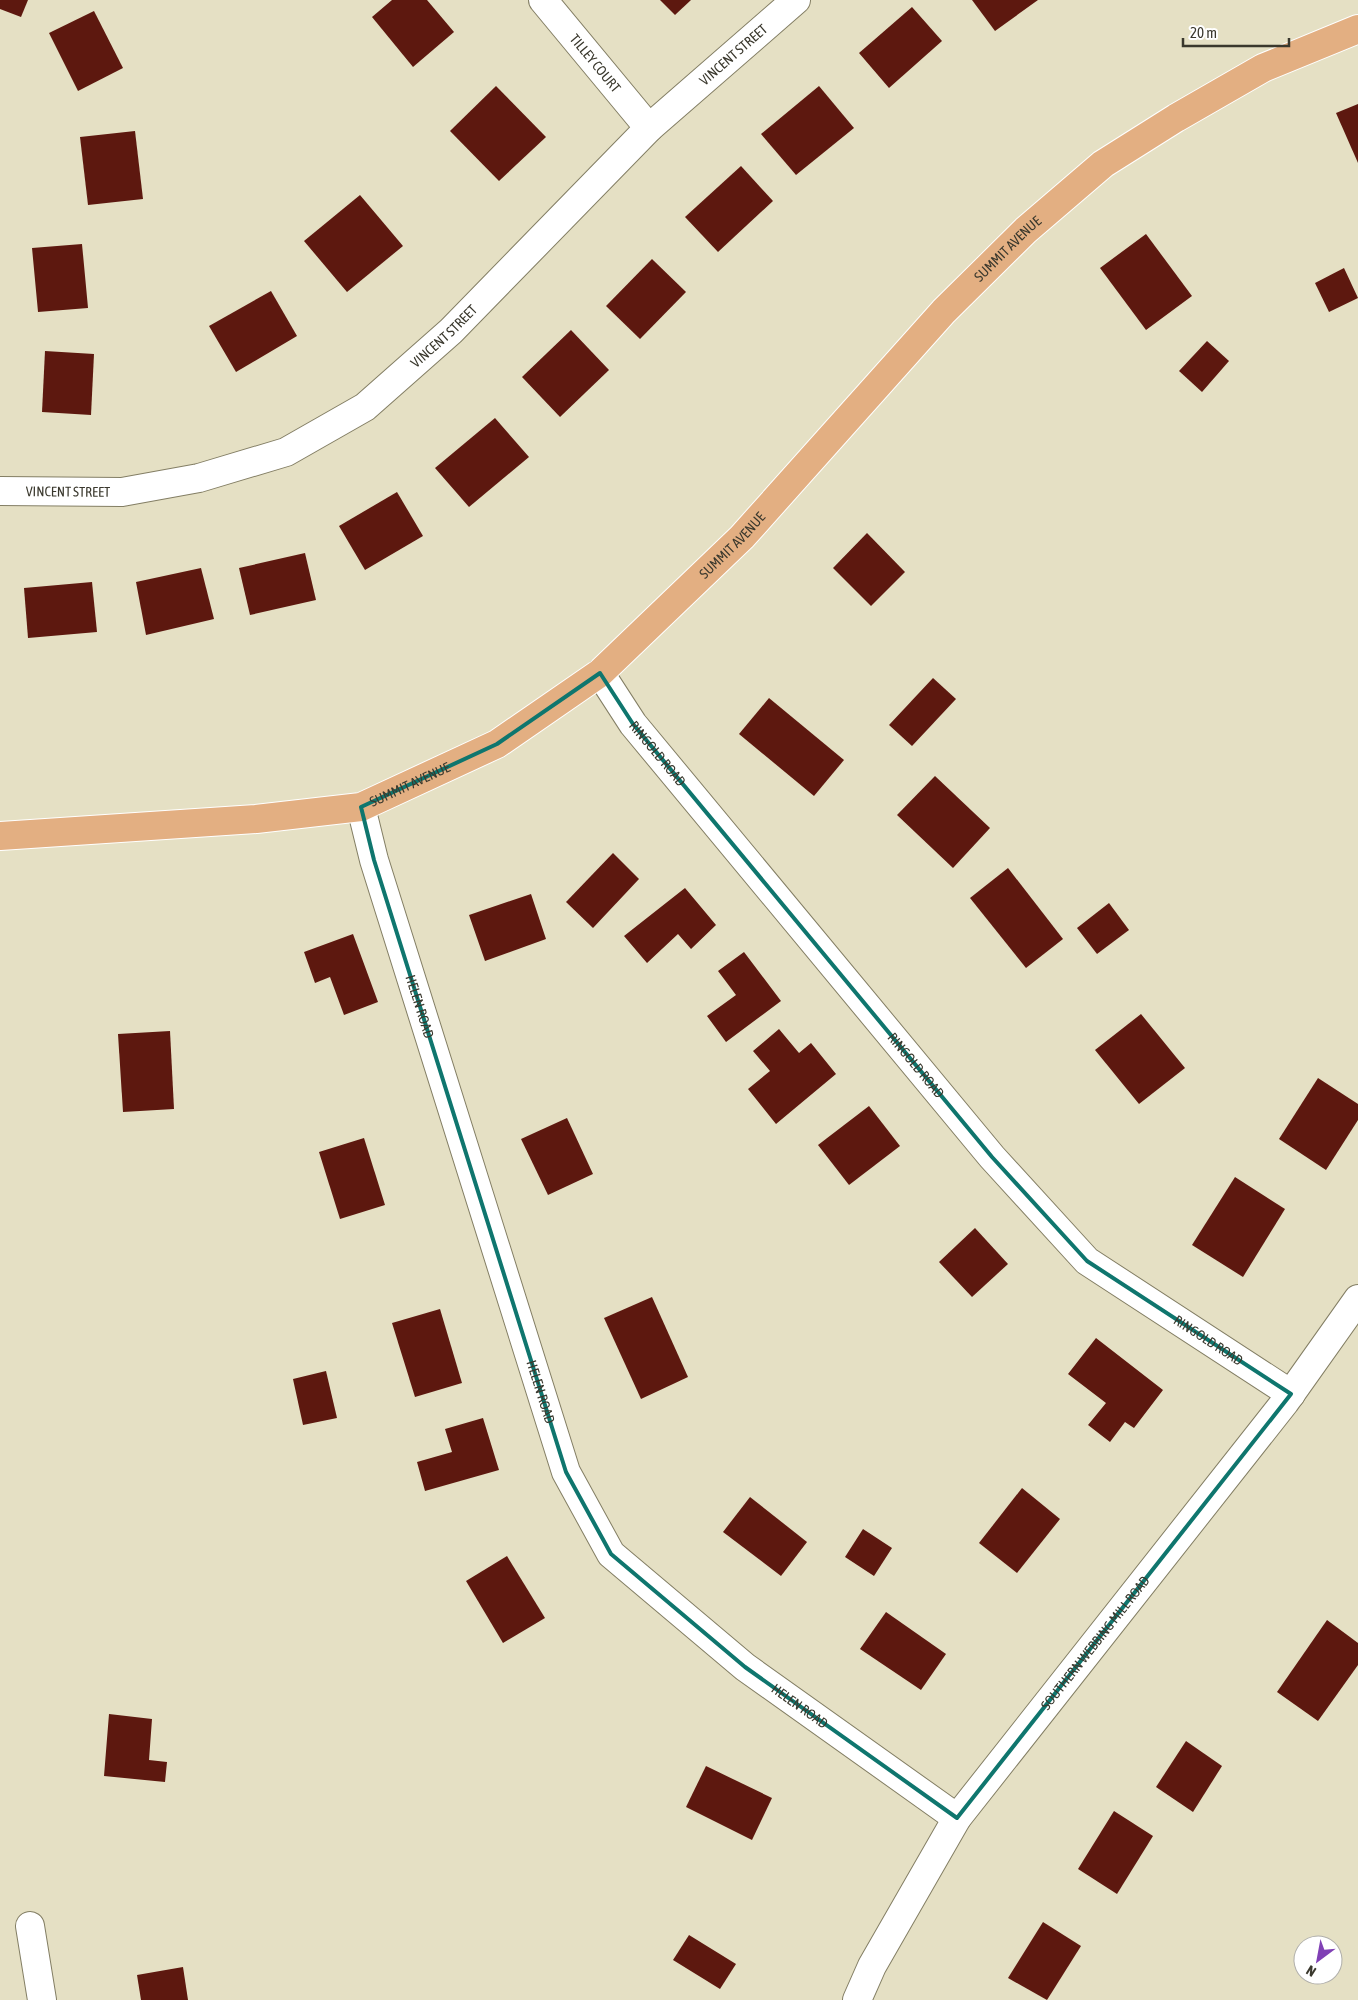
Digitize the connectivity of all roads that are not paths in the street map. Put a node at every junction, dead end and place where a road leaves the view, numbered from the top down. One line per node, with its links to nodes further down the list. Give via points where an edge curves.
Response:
1 (543, 0): 4 (street, TILLEY COURT)
2 (796, 0): 4 (street, VINCENT STREET)
3 (1358, 30): 6 (main road, SUMMIT AVENUE, via 1263,68 1176,118 1096,170 1026,230 944,311 742,537)
4 (649, 128): 5 (street, VINCENT STREET, via 451,331 364,407 286,452 199,478 122,492)
5 (0, 491)
6 (600, 673): 7 (main road, SUMMIT AVENUE, via 497,744); 10 (street, RINGOLD ROAD, via 633,724 967,1127 1087,1261)
7 (361, 807): 8 (main road, SUMMIT AVENUE, via 256,819); 11 (street, HELEN ROAD, via 377,870 566,1472 612,1554 746,1666)
8 (0, 836)
9 (1358, 1299): 10 (street, SOUTHERN WEBBING MILL ROAD)
10 (1291, 1394): 11 (street, SOUTHERN WEBBING MILL ROAD)
11 (957, 1818): 14 (street, SOUTHERN WEBBING MILL ROAD, via 872,1966)
12 (30, 1926): 13 (street)
13 (42, 2000)
14 (857, 2000)

